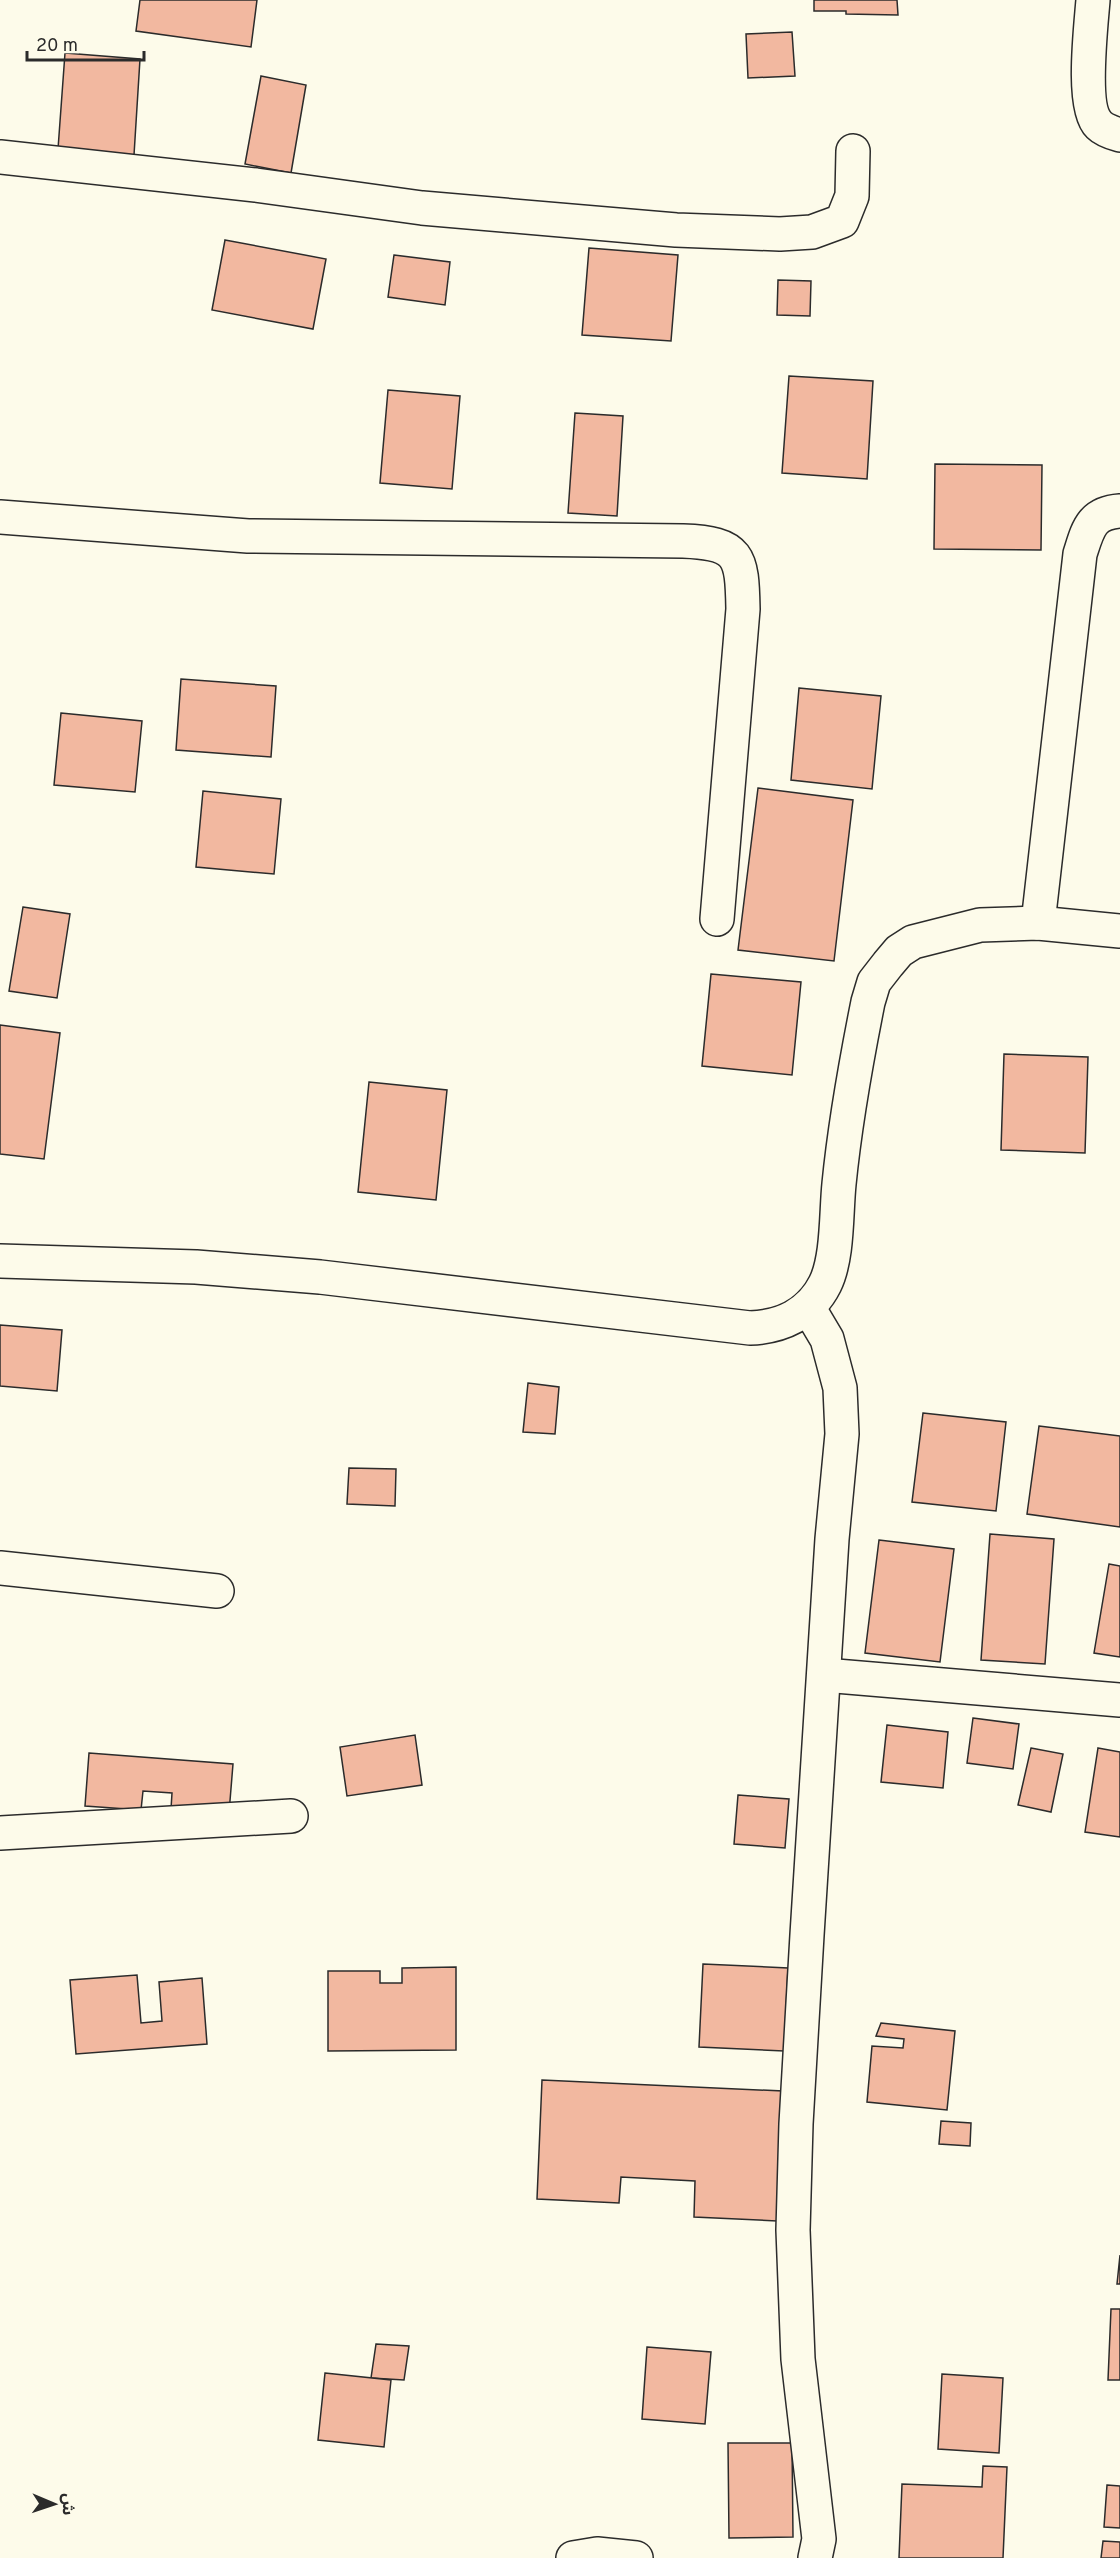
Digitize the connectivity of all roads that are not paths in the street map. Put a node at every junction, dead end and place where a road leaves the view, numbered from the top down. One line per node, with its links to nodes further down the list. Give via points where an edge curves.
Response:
1 (1093, 0): 2 (street, via 1088,93 1099,126)
2 (1120, 135)
3 (853, 151): 4 (street, via 852,196 842,221 812,232 780,234 676,230 422,208)
4 (0, 157)
5 (1120, 511): 8 (street, via 1104,512 1094,521 1080,554)
6 (0, 517): 7 (street, via 248,536 682,541 722,547 736,556 742,573 743,609)
7 (717, 919)
8 (1038, 923): 9 (street); 11 (street, via 980,925 913,942 899,951 874,982 858,1052 830,1268 825,1284)
9 (1120, 931)
10 (0, 1261): 11 (street, via 196,1267 320,1277 750,1328 783,1323)
11 (808, 1307): 14 (street, via 828,1339 840,1388 842,1434)
12 (0, 1568): 13 (street)
13 (217, 1591)
14 (824, 1675): 15 (street); 20 (street, via 793,2230 798,2359 819,2539)
15 (1120, 1700)
16 (291, 1816): 17 (street)
17 (0, 1833)
18 (573, 2558): 19 (street, via 597,2554)
19 (636, 2558)
20 (815, 2558)

